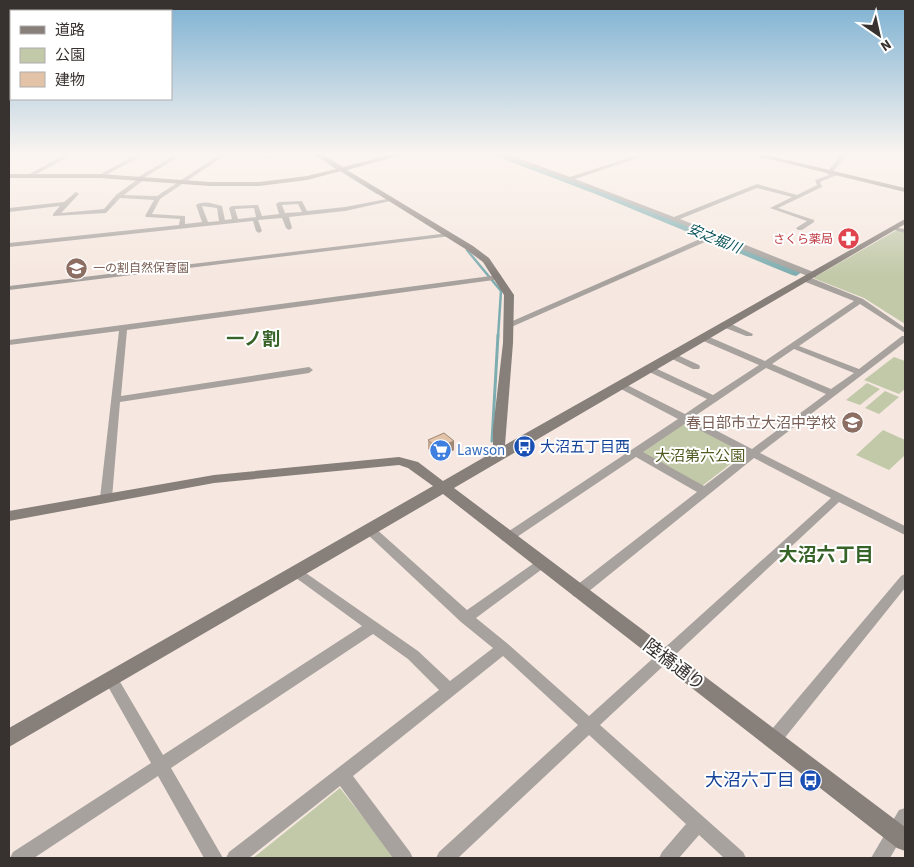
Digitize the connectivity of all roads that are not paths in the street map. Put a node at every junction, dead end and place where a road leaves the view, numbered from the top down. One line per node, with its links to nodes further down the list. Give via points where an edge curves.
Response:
1 (121, 193): 9 (street)
2 (165, 193): 11 (street)
3 (381, 193): 12 (street)
4 (606, 193): 18 (street)
5 (739, 193): 18 (street)
6 (785, 193): 10 (street)
7 (805, 193): 10 (street)
8 (76, 194): 13 (street)
9 (118, 196): 11 (street); 13 (street, via 106,211 55,214)
10 (798, 197): 26 (street, via 772,208 812,221)
11 (158, 198): 23 (street, via 148,216 183,217)
12 (392, 200): 15 (street); 29 (street)
13 (66, 204): 14 (street)
14 (9, 210)
15 (305, 213): 16 (street); 16 (street, via 300,202 279,204)
16 (284, 216): 17 (street); 24 (street)
17 (257, 218): 19 (street); 19 (street, via 256,206 232,208); 27 (street)
18 (673, 220): 30 (street)
19 (235, 221): 21 (street)
20 (905, 221): 25 (street)
21 (222, 222): 22 (street); 22 (street, via 220,207 199,205)
22 (206, 224): 23 (street)
23 (182, 226): 31 (street)
24 (289, 228)
25 (894, 228): 28 (street); 33 (street)
26 (800, 229)
27 (259, 231)
28 (905, 231)
29 (449, 235): 32 (street, via 486,260); 34 (street)
30 (713, 236): 33 (street); 37 (street)
31 (9, 245)
32 (498, 277): 37 (street, via 509,295); 38 (street)
33 (809, 277): 35 (street); 36 (street)
34 (9, 288)
35 (860, 301): 39 (street); 44 (street)
36 (726, 325): 40 (street); 41 (street)
37 (509, 326): 58 (street, via 499,429 499,446)
38 (123, 327): 43 (street); 54 (street)
39 (905, 330)
40 (749, 334)
41 (704, 338): 45 (street); 46 (street)
42 (905, 338): 50 (street)
43 (9, 343)
44 (793, 346): 46 (street); 50 (street)
45 (673, 356): 47 (street); 48 (street)
46 (766, 364): 52 (street); 53 (street)
47 (696, 366)
48 (650, 369): 51 (street); 53 (street)
49 (309, 370): 54 (street)
50 (860, 372): 52 (street)
51 (622, 386): 55 (street); 58 (street)
52 (832, 393): 57 (street)
53 (714, 399): 55 (street)
54 (116, 400): 62 (street)
55 (686, 418): 56 (street); 57 (street)
56 (635, 452): 60 (street); 66 (street)
57 (753, 453): 60 (street); 61 (street)
58 (503, 454): 59 (street)
59 (444, 488): 62 (street, 陸橋通り, via 413,465 399,461 214,479); 64 (street); 66 (street, 陸橋通り)
60 (704, 491): 70 (street)
61 (838, 497): 65 (street); 74 (street)
62 (106, 498): 63 (street, 陸橋通り)
63 (9, 516)
64 (370, 530): 68 (street); 71 (street)
65 (905, 532)
66 (507, 538): 67 (street, 陸橋通り)
67 (541, 564): 70 (street, 陸橋通り); 71 (street)
68 (296, 572): 72 (street); 75 (street)
69 (905, 579): 79 (street)
70 (578, 592): 74 (street, 陸橋通り)
71 (466, 618): 73 (street)
72 (372, 628): 76 (street, via 413,655); 80 (street)
73 (503, 648): 76 (street); 77 (street)
74 (665, 658): 77 (street); 79 (street, 陸橋通り)
75 (111, 680): 78 (street); 80 (street)
76 (450, 691): 81 (street)
77 (590, 726): 83 (street); 89 (street)
78 (9, 738)
79 (773, 740): 84 (street, 陸橋通り)
80 (160, 765): 85 (street); 86 (street)
81 (342, 775): 87 (street); 88 (street)
82 (905, 816): 84 (street)
83 (698, 823): 90 (street); 91 (street)
84 (900, 836): 92 (street)
85 (19, 858)
86 (214, 858)
87 (235, 858)
88 (404, 858)
89 (445, 858)
90 (668, 858)
91 (737, 858)
92 (880, 858)

